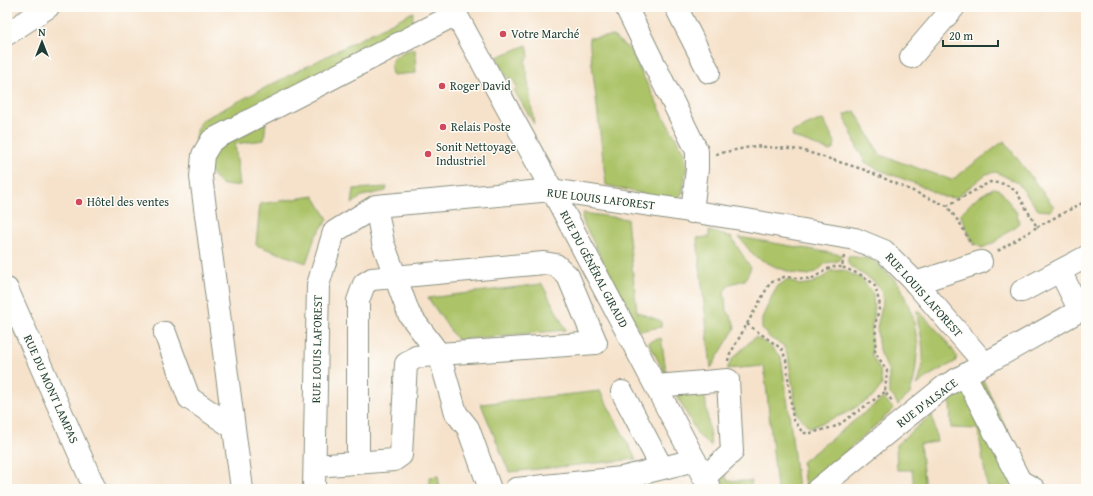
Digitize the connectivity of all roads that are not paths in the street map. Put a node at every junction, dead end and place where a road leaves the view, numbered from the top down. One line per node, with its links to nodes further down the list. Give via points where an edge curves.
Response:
1 (48, 7): 6 (street)
2 (626, 7): 11 (street, via 697,150)
3 (676, 7): 8 (street)
4 (954, 7): 7 (street)
5 (454, 10): 9 (street, RUE DU GÉNÉRAL GIRAUD); 28 (street, via 212,140 203,155 201,177)
6 (7, 34)
7 (911, 57)
8 (710, 72)
9 (552, 190): 10 (street, RUE LOUIS LAFOREST); 11 (street, RUE LOUIS LAFOREST); 21 (street, RUE DU GÉNÉRAL GIRAUD)
10 (376, 206): 15 (street, via 383,243); 30 (street, RUE LOUIS LAFOREST, via 334,232 318,285)
11 (695, 212): 16 (street, RUE LOUIS LAFOREST, via 854,238 884,251)
12 (1086, 257): 14 (street)
13 (981, 262): 16 (street)
14 (1060, 271): 18 (street); 19 (street)
15 (396, 277): 22 (street, via 544,263 556,265 568,276); 23 (street, via 409,314); 29 (street, via 372,280 364,284 358,301)
16 (915, 282): 24 (street, RUE LOUIS LAFOREST)
17 (7, 288): 33 (street, RUE DU MONT LAMPAS)
18 (1022, 291)
19 (1083, 309): 24 (street, RUE D'ALSACE)
20 (165, 333): 28 (street, via 189,398)
21 (632, 342): 22 (street); 26 (street, RUE DU GÉNÉRAL GIRAUD)
22 (596, 343): 23 (street)
23 (439, 354): 29 (street, via 416,358 406,364 401,455 394,460); 36 (street, via 456,413 468,428)
24 (985, 364): 25 (street, RUE D'ALSACE)
25 (966, 375): 38 (street, RUE D'ALSACE, via 945,386); 39 (street, via 1020,481)
26 (656, 386): 32 (street, RUE DU GÉNÉRAL GIRAUD); 32 (street, via 728,380 732,452)
27 (622, 392): 31 (street)
28 (234, 428): 34 (street)
29 (358, 462): 30 (street)
30 (314, 466): 35 (street, RUE LOUIS LAFOREST)
31 (662, 468): 32 (street); 37 (street, via 622,478)
32 (703, 476)
33 (95, 489)
34 (242, 489)
35 (314, 489)
36 (490, 489)
37 (516, 489)
38 (818, 489)
39 (1034, 489)

